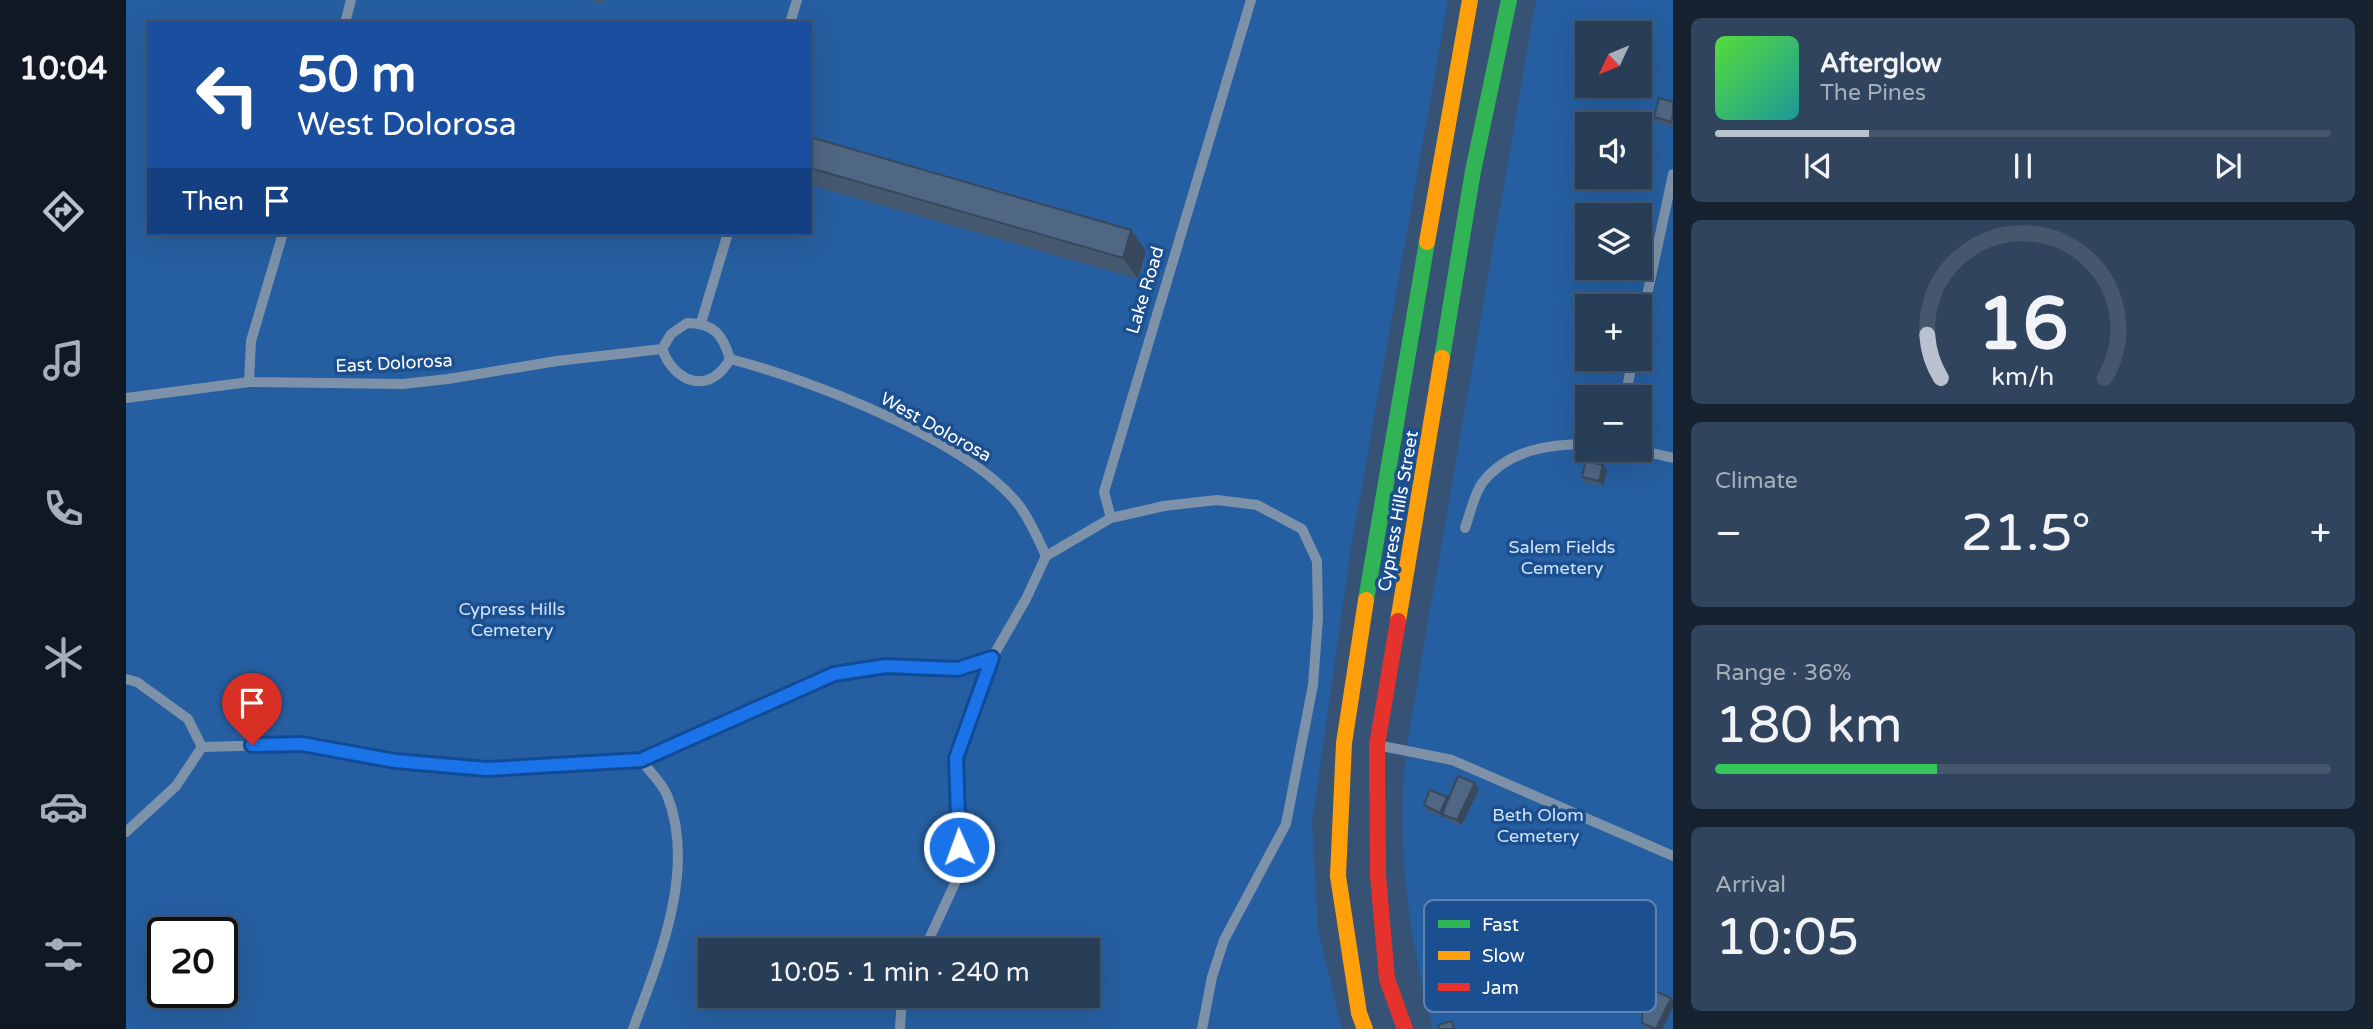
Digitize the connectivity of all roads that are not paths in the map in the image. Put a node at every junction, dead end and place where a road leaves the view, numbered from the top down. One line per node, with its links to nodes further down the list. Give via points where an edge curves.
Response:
1 (351, 0): 6 (lane)
2 (797, 0): 7 (lane)
3 (1251, 0): 20 (lane, Lake Road, via 1104,492)
4 (1470, 0): 25 (street, Cypress Hills Street, via 1390,449)
5 (1509, 0): 25 (street, Cypress Hills Street)
6 (346, 21)
7 (791, 21)
8 (1673, 174): 11 (lane)
9 (282, 235): 15 (lane, via 251,341)
10 (727, 235): 12 (lane)
11 (1647, 294)
12 (702, 323): 13 (lane, via 687,323 671,334); 14 (lane, via 724,339)
13 (662, 349): 14 (lane, via 678,375 695,381 710,381); 15 (lane, East Dolorosa, via 403,384)
14 (730, 359): 22 (lane, West Dolorosa, via 775,370 862,405 981,470 1018,504)
15 (249, 382): 16 (lane, East Dolorosa)
16 (126, 398)
17 (1575, 444): 21 (lane, via 1514,455 1482,483)
18 (1652, 453): 19 (lane)
19 (1673, 458)
20 (1111, 519): 22 (lane); 34 (lane, via 1217,500 1257,505 1302,529 1317,561 1313,685 1286,824 1224,940)
21 (1465, 528)
22 (1046, 556): 23 (lane)
23 (992, 658): 27 (lane, via 958,669 886,666 834,674); 30 (lane, via 956,758 956,881)
24 (126, 678): 26 (lane, via 188,719)
25 (1360, 744): 29 (lane, via 1452,760); 35 (street, Cypress Hills Street, via 1338,876); 36 (street, Cypress Hills Street, via 1387,979)
26 (202, 747): 27 (lane, via 302,744 395,761 487,769); 28 (lane, via 176,786)
27 (641, 760): 32 (lane, via 666,793 678,835 675,882 658,961)
28 (126, 832)
29 (1673, 856)
30 (930, 938)
31 (901, 1008): 33 (lane)
32 (633, 1029)
33 (900, 1029)
34 (1202, 1029)
35 (1365, 1029)
36 (1405, 1029)

